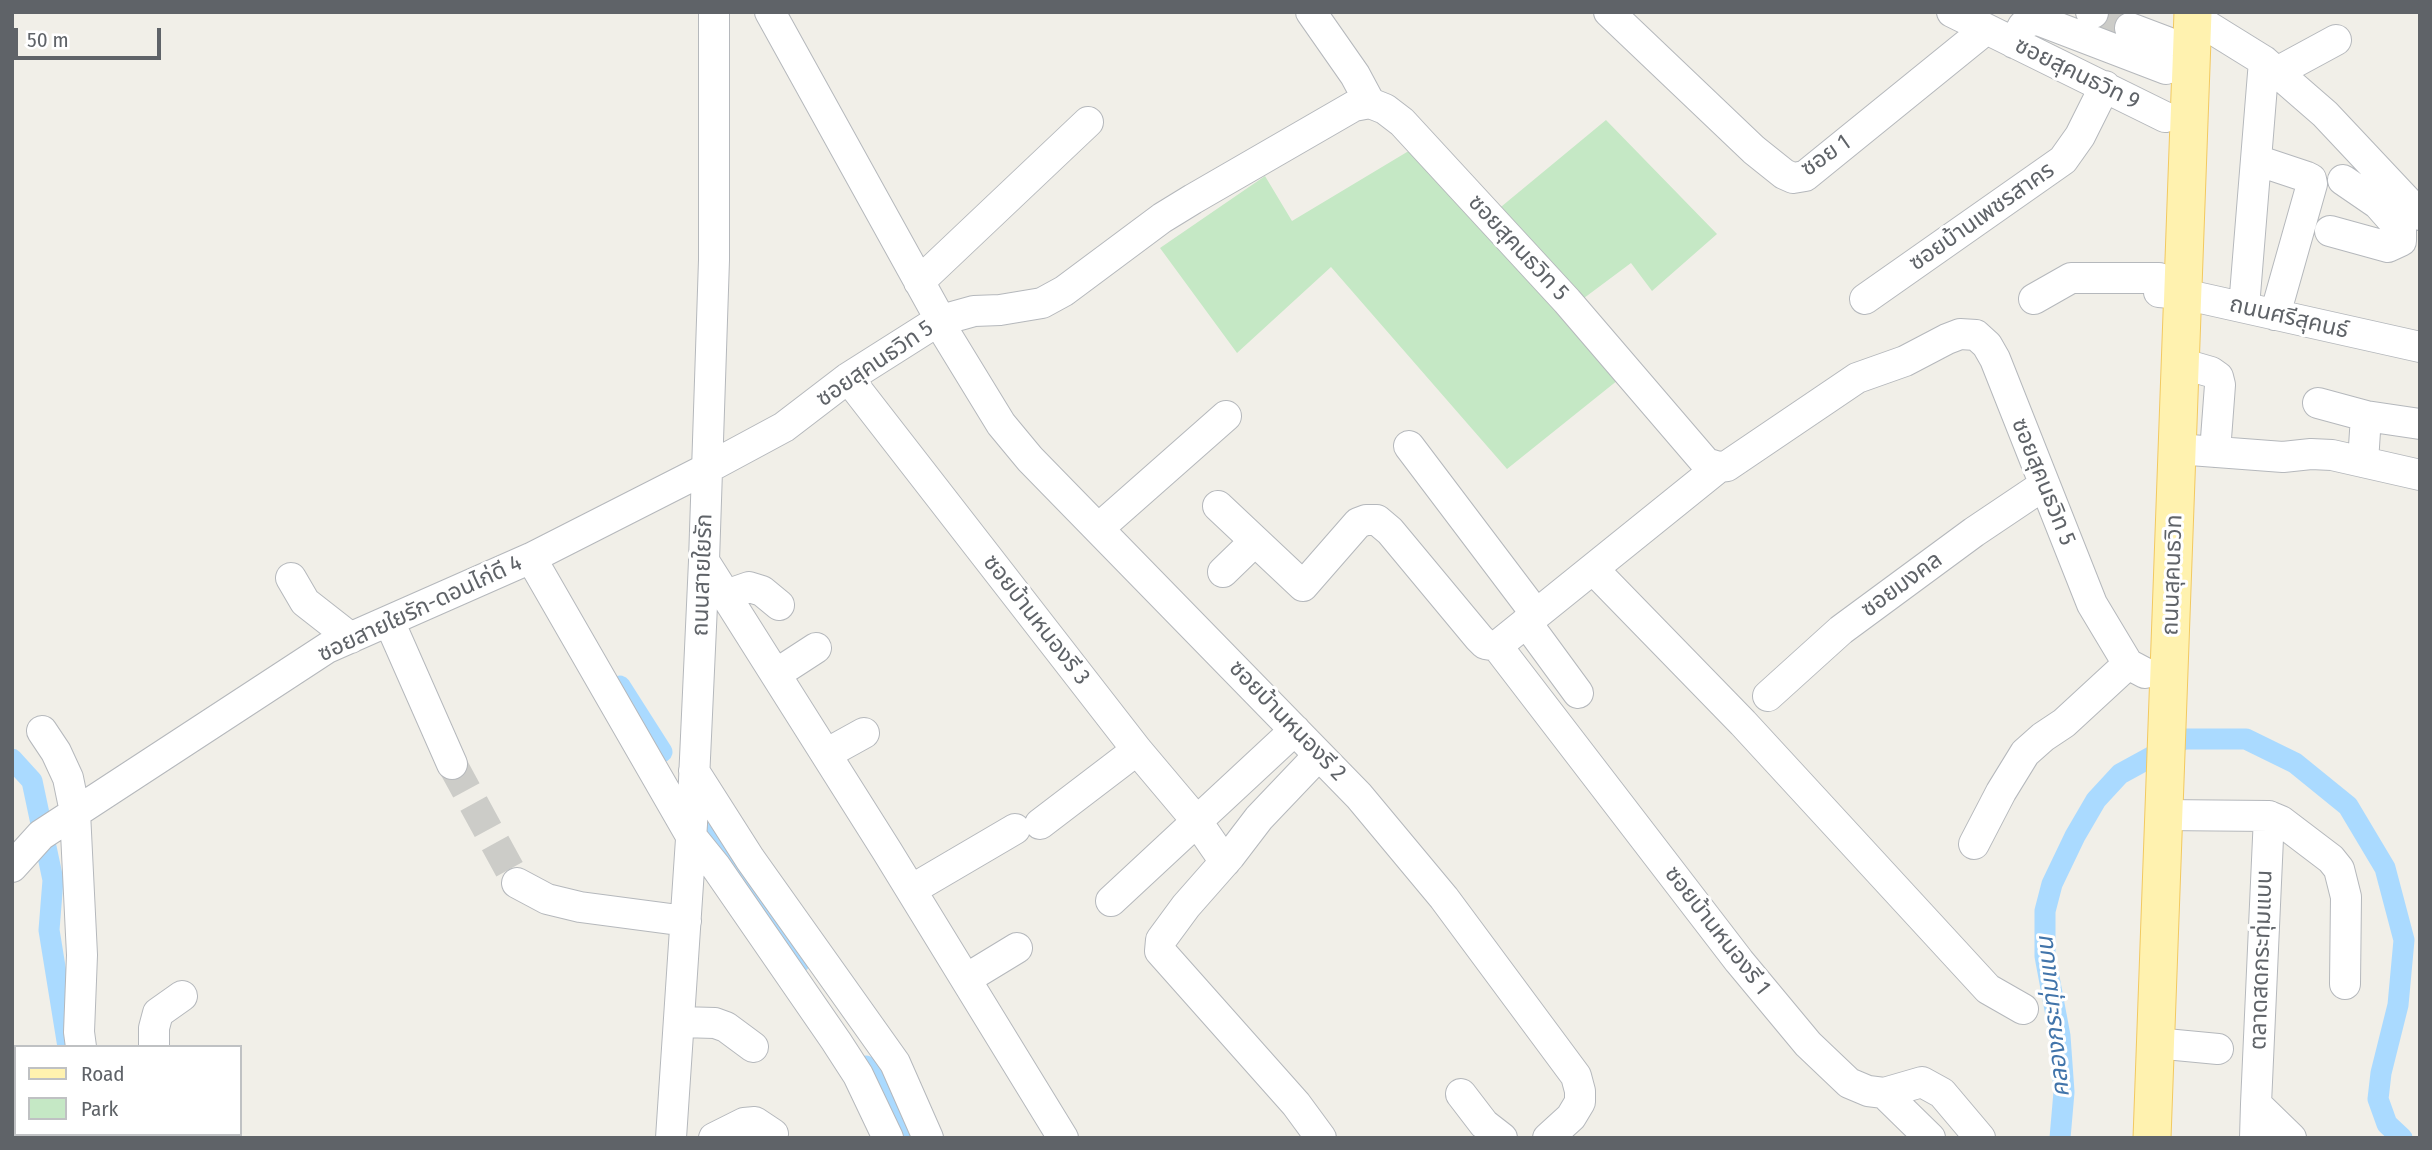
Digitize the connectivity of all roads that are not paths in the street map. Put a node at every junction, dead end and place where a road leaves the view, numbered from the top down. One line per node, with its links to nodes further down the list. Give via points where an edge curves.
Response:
1 (714, 12): 39 (street, ถนนสายใยรัก, via 714,260)
2 (770, 12): 20 (street, ซอยบ้านหนองรี 2)
3 (1311, 12): 13 (street)
4 (1609, 12): 7 (street, ซอย 1, via 1754,150 1793,178 1805,176)
5 (1953, 12): 7 (street, ซอยสุคนธวิท 9)
6 (2130, 28): 8 (street)
7 (1985, 30): 10 (street, ซอยสุคนธวิท 9)
8 (2178, 31): 10 (street, via 2038,20 2028,21); 11 (street); 14 (main road, ถนนสุคนธวิท); 21 (main road, ถนนสุคนธวิท)
9 (2336, 40): 11 (street)
10 (2014, 43): 12 (street, ซอยสุคนธวิท 9)
11 (2271, 67): 16 (street); 17 (street)
12 (2105, 86): 14 (street, ซอยสุคนธวิท 9); 22 (street, ซอยบ้านเพชรสาคร, via 2063,160)
13 (1370, 103): 26 (street, ซอยสุคนธวิท 5, via 1354,106 1193,198 1042,303 974,311); 38 (street, ซอยสุคนธวิท 5, via 1402,122 1567,301 1706,463)
14 (2165, 117): 21 (main road, ถนนสุคนธวิท)
15 (1088, 122): 20 (street)
16 (2353, 143): 18 (street); 19 (street)
17 (2256, 160): 24 (street); 25 (street, via 2307,177 2312,184)
18 (2343, 180): 18 (street, via 2378,204 2401,230 2401,241 2388,247 2328,241)
19 (2420, 215)
20 (919, 282): 26 (street, ซอยบ้านหนองรี 2)
21 (2167, 288): 23 (street, ถนนศรีสุคนธ์, via 2071,278); 24 (street, ถนนศรีสุคนธ์); 28 (main road, ถนนสุคนธวิท); 57 (main road, ถนนสุคนธวิท)
22 (1865, 299)
23 (2034, 299)
24 (2244, 307): 25 (street, ถนนศรีสุคนธ์)
25 (2275, 314): 27 (street, ถนนศรีสุคนธ์)
26 (938, 321): 29 (street, ซอยสุคนธวิท 5); 43 (street, ซอยบ้านหนองรี 2, via 1001,424)
27 (2420, 346)
28 (2180, 363): 35 (main road, ถนนสุคนธวิท); 36 (street, via 2218,377)
29 (848, 378): 39 (street, ซอยสุคนธวิท 5, via 784,427); 64 (street, ซอยบ้านหนองรี 3)
30 (2318, 403): 32 (street)
31 (1226, 416): 43 (street)
32 (2366, 416): 33 (street); 37 (street)
33 (2420, 424)
34 (1409, 446): 52 (street)
35 (2177, 449): 36 (street); 67 (main road, ถนนสุคนธวิท)
36 (2215, 452): 37 (street, via 2332,455)
37 (2363, 462): 40 (street)
38 (1719, 467): 41 (street, ซอยสุคนธวิท 5, via 1857,378 1960,334 1976,335 1995,359); 47 (street)
39 (706, 469): 45 (street, ซอยสายใยรัก-ดอนไก่ดี 4); 46 (street, ถนนสายใยรัก)
40 (2420, 475)
41 (2044, 485): 57 (street, ซอยสุคนธวิท 5, via 2092,604); 60 (street, ซอยมงคล, via 1841,630)
42 (1218, 506): 44 (street)
43 (1099, 528): 61 (street, ซอยบ้านหนองรี 2)
44 (1255, 541): 48 (street); 55 (street, ซอยบ้านหนองรี 1, via 1303,586 1358,523 1377,520 1479,638)
45 (531, 558): 53 (street, ซอยสายใยรัก-ดอนไก่ดี 4); 74 (street)
46 (704, 561): 50 (street); 69 (street, ถนนสายใยรัก)
47 (1593, 569): 52 (street); 86 (street, via 1743,723 1988,989)
48 (1223, 572)
49 (291, 578): 54 (street, via 305,602)
50 (726, 595): 51 (street, via 749,587); 58 (street)
51 (779, 605)
52 (1531, 618): 55 (street); 59 (street)
53 (389, 621): 54 (street, ซอยสายใยรัก-ดอนไก่ดี 4); 68 (street)
54 (351, 638): 73 (street, ซอยสายใยรัก-ดอนไก่ดี 4, via 327,648)
55 (1497, 646): 93 (street, ซอยบ้านหนองรี 1, via 1808,1044 1849,1083)
56 (816, 648): 58 (street)
57 (2136, 668): 67 (main road, ถนนสุคนธวิท); 75 (street, via 2025,753)
58 (776, 674): 65 (street)
59 (1578, 693)
60 (1768, 696)
61 (1295, 730): 66 (street, ซอยบ้านหนองรี 2); 72 (street)
62 (42, 731): 73 (street, via 68,778)
63 (864, 733): 65 (street)
64 (1137, 750): 72 (street, ซอยบ้านหนองรี 3); 79 (street, via 1028,827)
65 (826, 754): 79 (street)
66 (1319, 755): 76 (street); 104 (street, ซอยบ้านหนองรี 2, via 1444,898 1576,1076 1580,1102 1572,1117)
67 (2154, 756): 70 (main road, ถนนสุคนธวิท); 107 (main road, ถนนสุคนธวิท)
68 (452, 764)
69 (694, 771): 74 (street, ถนนสายใยรัก); 100 (street, via 750,859 895,1063)
70 (2163, 815): 71 (street); 88 (main road, ถนนสุคนธวิท)
71 (2269, 816): 84 (street, via 2308,841 2339,869 2346,897); 95 (street, ตลาดสดกระทุ่มแบน)
72 (1196, 820): 76 (street, ซอยบ้านหนองรี 3); 80 (street)
73 (56, 825): 77 (street, ซอยสายใยรัก-ดอนไก่ดี 4); 89 (street, via 82,956)
74 (691, 836): 81 (street, ถนนสายใยรัก); 99 (street, via 850,1064)
75 (1975, 844)
76 (1225, 862): 102 (street, via 1166,932 1160,951)
77 (12, 867)
78 (517, 883): 81 (street, via 547,899)
79 (911, 890): 83 (street)
80 (1111, 901)
81 (686, 921): 87 (street, ถนนสายใยรัก)
82 (1017, 948): 83 (street)
83 (966, 979): 101 (street)
84 (2345, 984)
85 (182, 996): 90 (street, via 158,1013)
86 (2023, 1009)
87 (680, 1022): 91 (street, via 715,1023); 97 (street, ถนนสายใยรัก)
88 (2155, 1043): 92 (street); 108 (main road, ถนนสุคนธวิท)
89 (80, 1045)
90 (155, 1045)
91 (753, 1047)
92 (2218, 1049)
93 (1884, 1093): 105 (street); 106 (street, via 1922,1082 1942,1093)
94 (1461, 1094): 103 (street, via 1484,1124)
95 (2256, 1104): 109 (street, ตลาดสดกระทุ่มแบน); 110 (street)
96 (773, 1134): 98 (street, via 755,1122)
97 (671, 1138)
98 (714, 1138)
99 (888, 1138)
100 (928, 1138)
101 (1063, 1138)
102 (1321, 1138)
103 (1502, 1138)
104 (1548, 1138)
105 (1930, 1138)
106 (1980, 1138)
107 (2128, 1138)
108 (2152, 1138)
109 (2255, 1138)
110 (2291, 1138)

